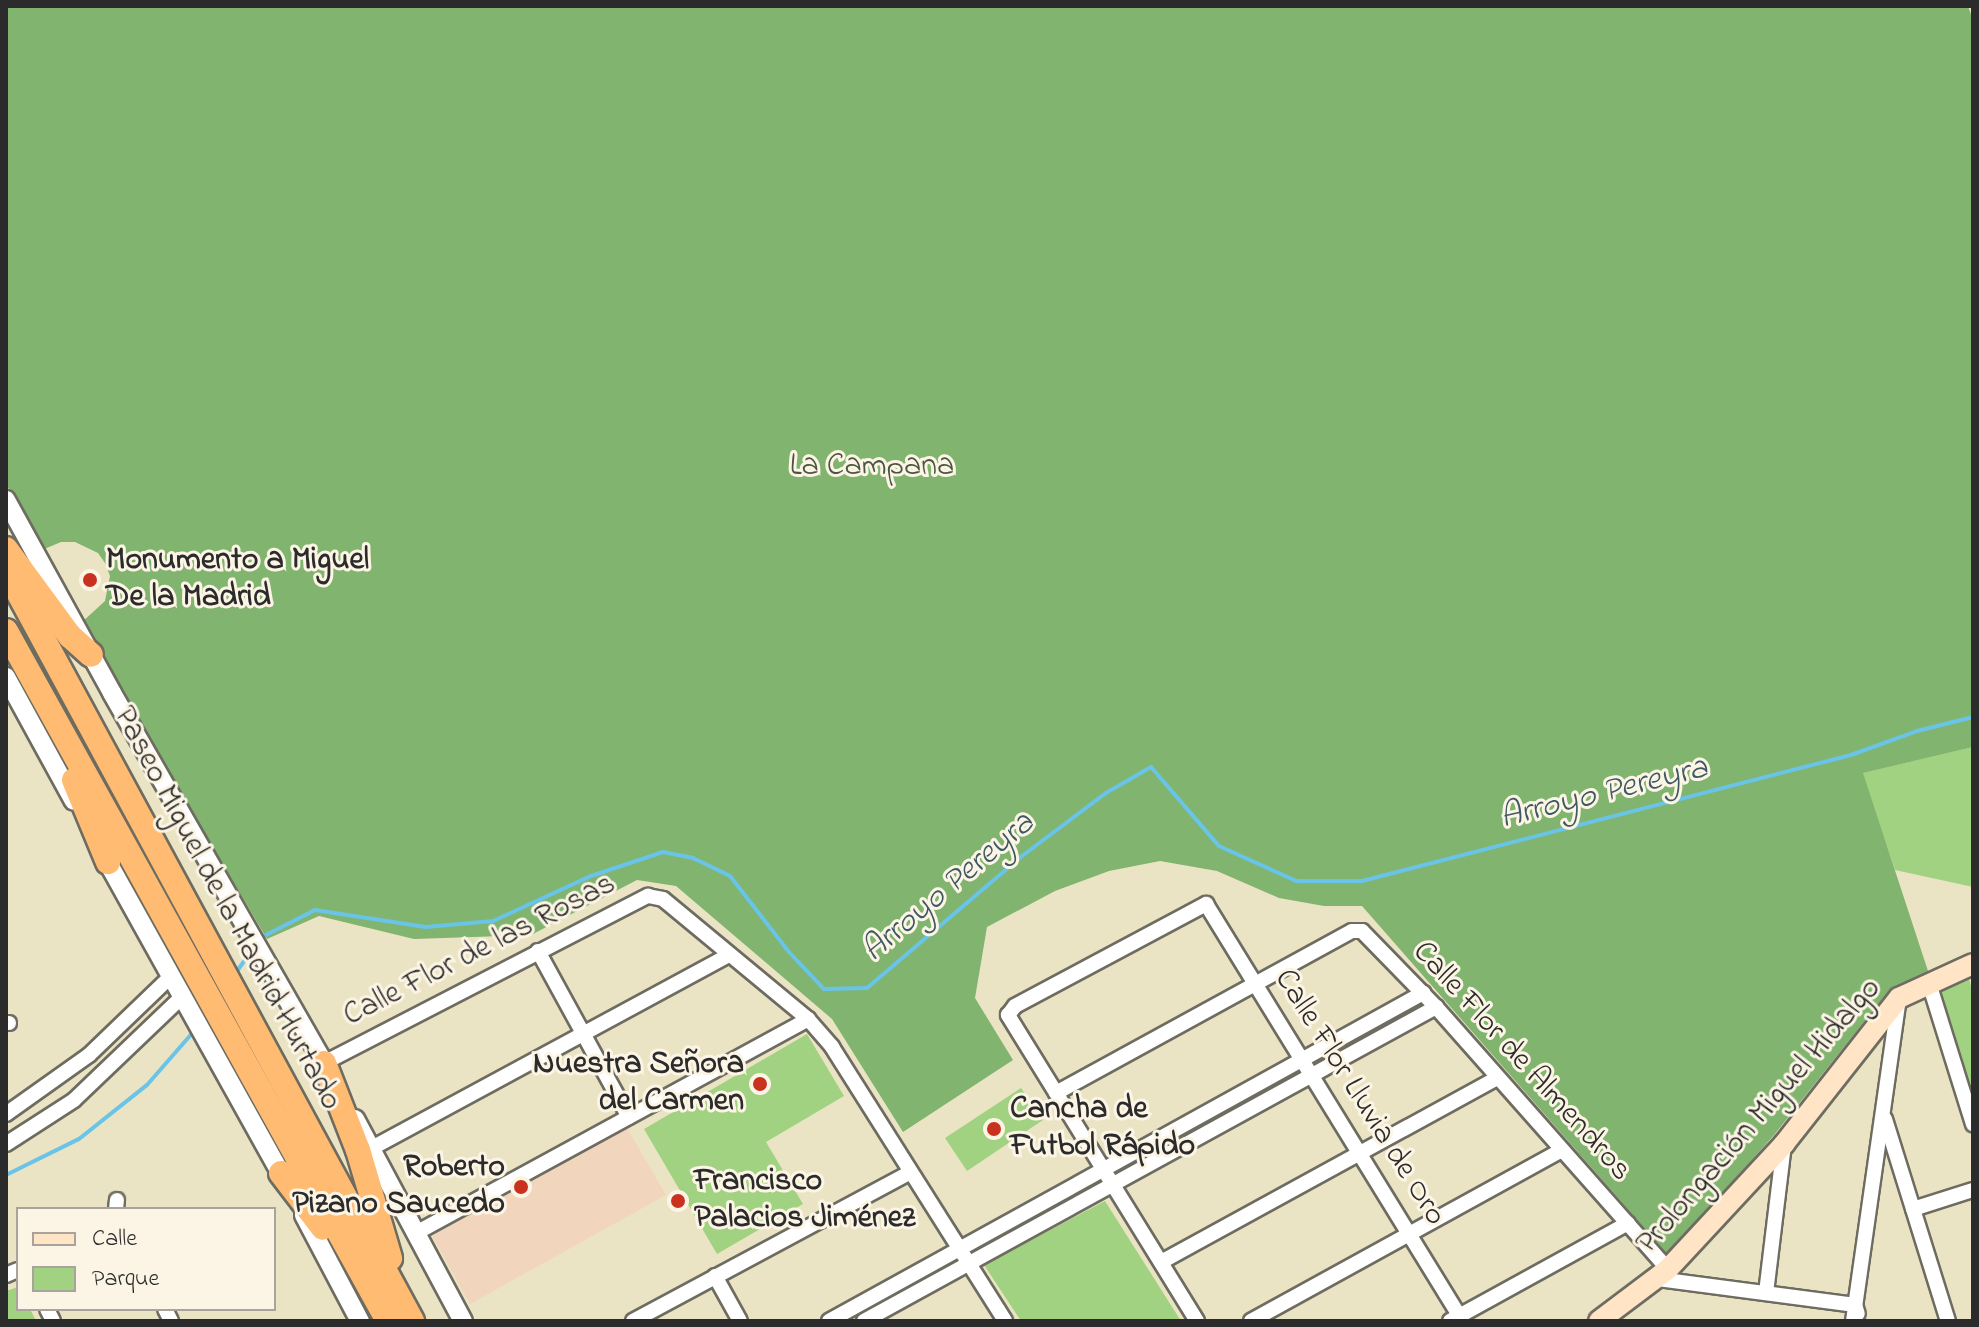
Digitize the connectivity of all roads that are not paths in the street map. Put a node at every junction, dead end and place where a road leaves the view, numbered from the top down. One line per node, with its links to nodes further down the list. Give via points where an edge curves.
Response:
1 (6, 500): 5 (street)
2 (6, 549): 5 (highway, via 70,636)
3 (6, 570): 56 (highway, Paseo Miguel de la Madrid Hurtado, via 236,995)
4 (6, 631): 6 (highway, Paseo Miguel de la Madrid Hurtado)
5 (91, 655): 23 (street)
6 (16, 672): 7 (street); 8 (highway); 16 (highway, Paseo Miguel de la Madrid Hurtado)
7 (11, 697): 8 (street)
8 (108, 862): 12 (street)
9 (538, 951): 10 (street, Calle Flor de las Rosas, via 648,896 663,899); 20 (street); 23 (street, Calle Flor de las Rosas)
10 (729, 955): 19 (street); 20 (street)
11 (1972, 968): 13 (main road, Prolongación Miguel Hidalgo)
12 (171, 976): 16 (street); 21 (street)
13 (1929, 983): 17 (main road, Prolongación Miguel Hidalgo); 33 (street)
14 (1256, 985): 15 (street, Calle Flor de Almendros, via 1352,931 1362,931); 22 (street, Calle Flor Lluvia de Oro); 28 (street); 28 (street, Calle Flor Lluvia de Oro, via 1206,904 1015,1006 1008,1015)
15 (1423, 993): 18 (street, Calle Flor de Almendros); 22 (street)
16 (195, 994): 24 (street); 41 (street, via 193,1014); 54 (highway, Paseo Miguel de la Madrid Hurtado, via 222,1020)
17 (1899, 998): 31 (street); 35 (main road, Prolongación Miguel Hidalgo)
18 (1436, 1007): 25 (street); 26 (street, Calle Flor de Almendros)
19 (808, 1019): 32 (street); 40 (street, via 832,1047)
20 (583, 1034): 32 (street); 36 (street)
21 (89, 1055): 24 (street); 27 (street)
22 (1302, 1060): 25 (street, Calle Flor Lluvia de Oro); 39 (street)
23 (324, 1063): 36 (street); 56 (highway, via 358,1150)
24 (106, 1073): 29 (street)
25 (1312, 1075): 38 (street, Calle Flor Lluvia de Oro); 42 (street)
26 (1497, 1078): 37 (street, Calle Flor de Almendros); 38 (street)
27 (59, 1080): 29 (street); 30 (street)
28 (1056, 1093): 39 (street)
29 (74, 1100): 34 (street)
30 (6, 1114)
31 (1884, 1115): 44 (street); 55 (street)
32 (629, 1117): 46 (street)
33 (1973, 1124)
34 (6, 1144)
35 (1784, 1144): 51 (main road, Prolongación Miguel Hidalgo); 53 (street)
36 (372, 1148): 46 (street)
37 (1562, 1150): 45 (street, Calle Flor de Almendros); 47 (street)
38 (1360, 1154): 47 (street, Calle Flor Lluvia de Oro); 49 (street)
39 (1103, 1169): 42 (street); 48 (street)
40 (911, 1172): 48 (street); 52 (street)
41 (281, 1173): 54 (highway); 58 (street)
42 (1112, 1184): 49 (street); 50 (street)
43 (1973, 1190): 44 (street)
44 (1913, 1209): 70 (street)
45 (1628, 1223): 51 (street, Calle Flor de Almendros); 57 (street)
46 (416, 1233): 59 (street)
47 (1410, 1234): 57 (street, Calle Flor Lluvia de Oro); 66 (street)
48 (960, 1249): 50 (street); 62 (street)
49 (1161, 1262): 65 (street)
50 (969, 1263): 63 (street); 64 (street)
51 (1663, 1274): 53 (street); 67 (main road, Prolongación Miguel Hidalgo)
52 (715, 1276): 60 (street); 61 (street)
53 (1766, 1293): 55 (street)
54 (374, 1295): 56 (highway, Paseo Miguel de la Madrid Hurtado)
55 (1855, 1305): 68 (street); 69 (street)
56 (402, 1317)
57 (1458, 1319)
58 (360, 1321)
59 (463, 1321)
60 (633, 1321)
61 (740, 1321)
62 (829, 1321)
63 (864, 1321)
64 (1005, 1321)
65 (1197, 1321)
66 (1251, 1321)
67 (1599, 1321)
68 (1853, 1321)
69 (1860, 1321)
70 (1948, 1321)

